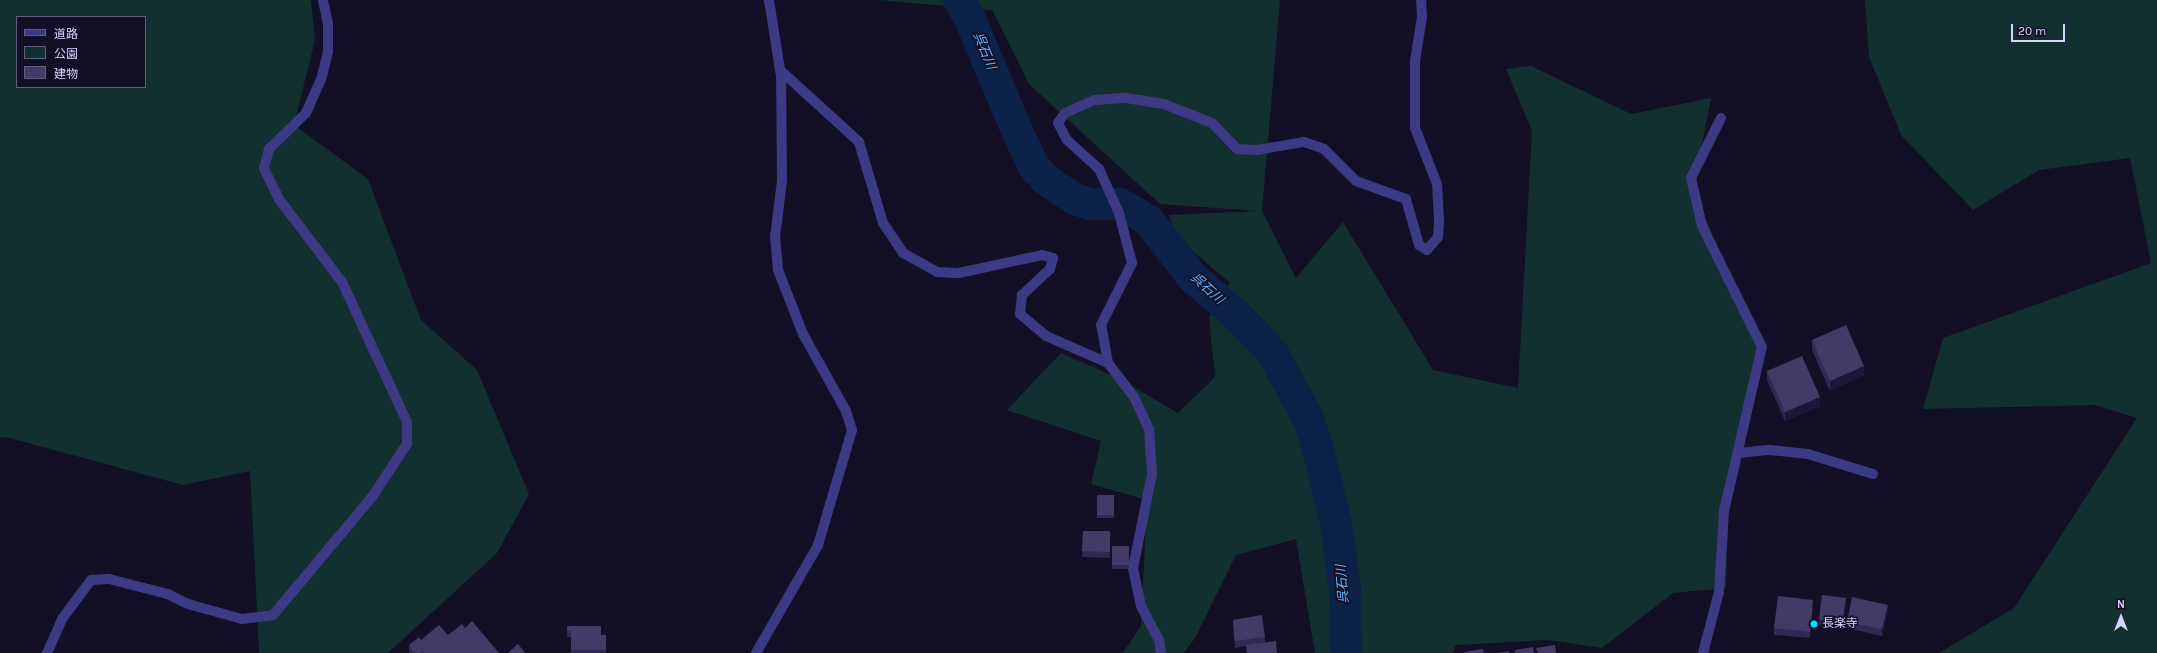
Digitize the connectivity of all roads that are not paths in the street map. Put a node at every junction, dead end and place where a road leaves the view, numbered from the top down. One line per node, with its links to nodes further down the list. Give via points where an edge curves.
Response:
1 (323, 0): 9 (street, via 328,24 328,51 322,80 306,113 269,149 264,168 279,199 342,282 407,422 407,444 372,497 273,616 242,619 188,604 153,590 109,579 90,580 62,619)
2 (769, 0): 4 (street)
3 (1421, 0): 6 (street, via 1422,17 1415,61 1415,128 1437,184 1439,221 1438,237 1427,250 1419,245 1406,199 1356,181 1324,149 1304,142 1257,150 1237,149 1212,123 1164,104 1126,98 1094,100 1064,113 1058,123 1067,140 1099,169 1119,214 1132,263 1101,325)
4 (780, 70): 6 (street, via 858,142 883,223 903,253 937,272 959,273 1042,255 1053,258 1050,269 1022,295 1020,314 1046,336); 10 (street, via 782,181 775,237 778,270 803,334 846,412 852,430 818,545)
5 (1721, 118): 7 (street, via 1690,178 1702,226 1762,347)
6 (1108, 363): 11 (street, via 1134,397 1148,430 1152,474 1134,568 1141,606 1159,640)
7 (1739, 453): 8 (street, via 1770,450 1808,454); 12 (street, via 1724,511 1719,592)
8 (1873, 474)
9 (47, 653)
10 (756, 653)
11 (1161, 653)
12 (1703, 653)

